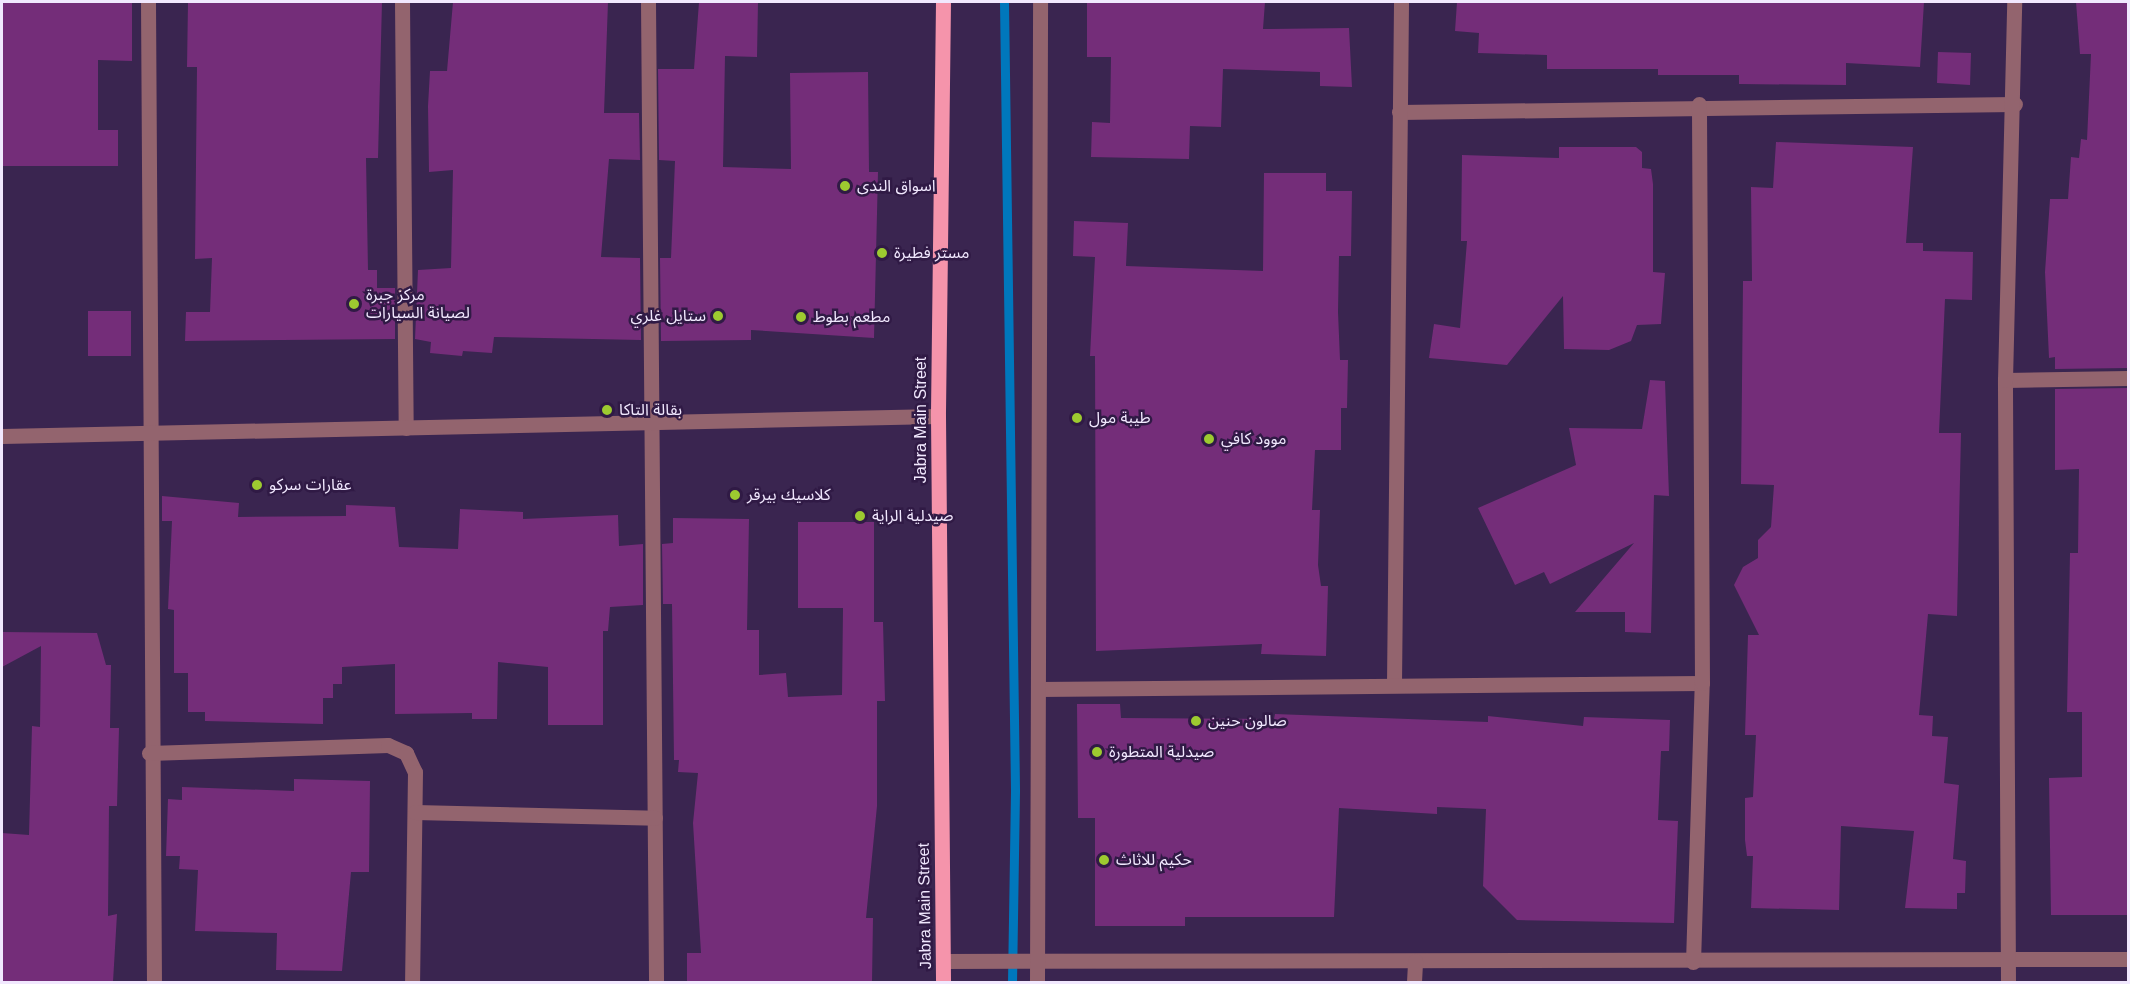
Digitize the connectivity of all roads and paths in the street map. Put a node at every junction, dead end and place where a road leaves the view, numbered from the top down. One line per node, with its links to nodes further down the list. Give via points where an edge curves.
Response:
1 (148, 2): 16 (street)
2 (402, 2): 15 (street)
3 (648, 2): 14 (street)
4 (943, 2): 13 (main road, Jabra Main Street)
5 (1040, 2): 20 (street)
6 (1401, 2): 10 (street)
7 (2014, 2): 9 (street)
8 (1699, 104): 9 (street); 10 (street); 18 (street)
9 (2015, 104): 12 (street)
10 (1398, 112): 19 (street)
11 (2128, 378): 12 (street)
12 (2005, 380): 25 (street)
13 (938, 416): 14 (street); 26 (main road, Jabra Main Street)
14 (650, 423): 15 (street); 23 (street)
15 (406, 428): 16 (street)
16 (147, 431): 17 (street); 21 (street)
17 (2, 436)
18 (1702, 683): 19 (street); 29 (street)
19 (1394, 684): 20 (street)
20 (1038, 688): 27 (street)
21 (149, 753): 22 (street, via 388,745 406,753 415,772); 30 (street)
22 (414, 812): 23 (street); 31 (street)
23 (655, 818): 32 (street)
24 (2128, 959): 25 (street)
25 (2008, 960): 29 (street); 36 (street)
26 (943, 961): 27 (street); 33 (main road, Jabra Main Street)
27 (1036, 961): 28 (street); 34 (street)
28 (1414, 961): 29 (street); 35 (street)
29 (1693, 962)
30 (154, 982)
31 (412, 982)
32 (656, 982)
33 (943, 982)
34 (1037, 982)
35 (1414, 982)
36 (2008, 982)

